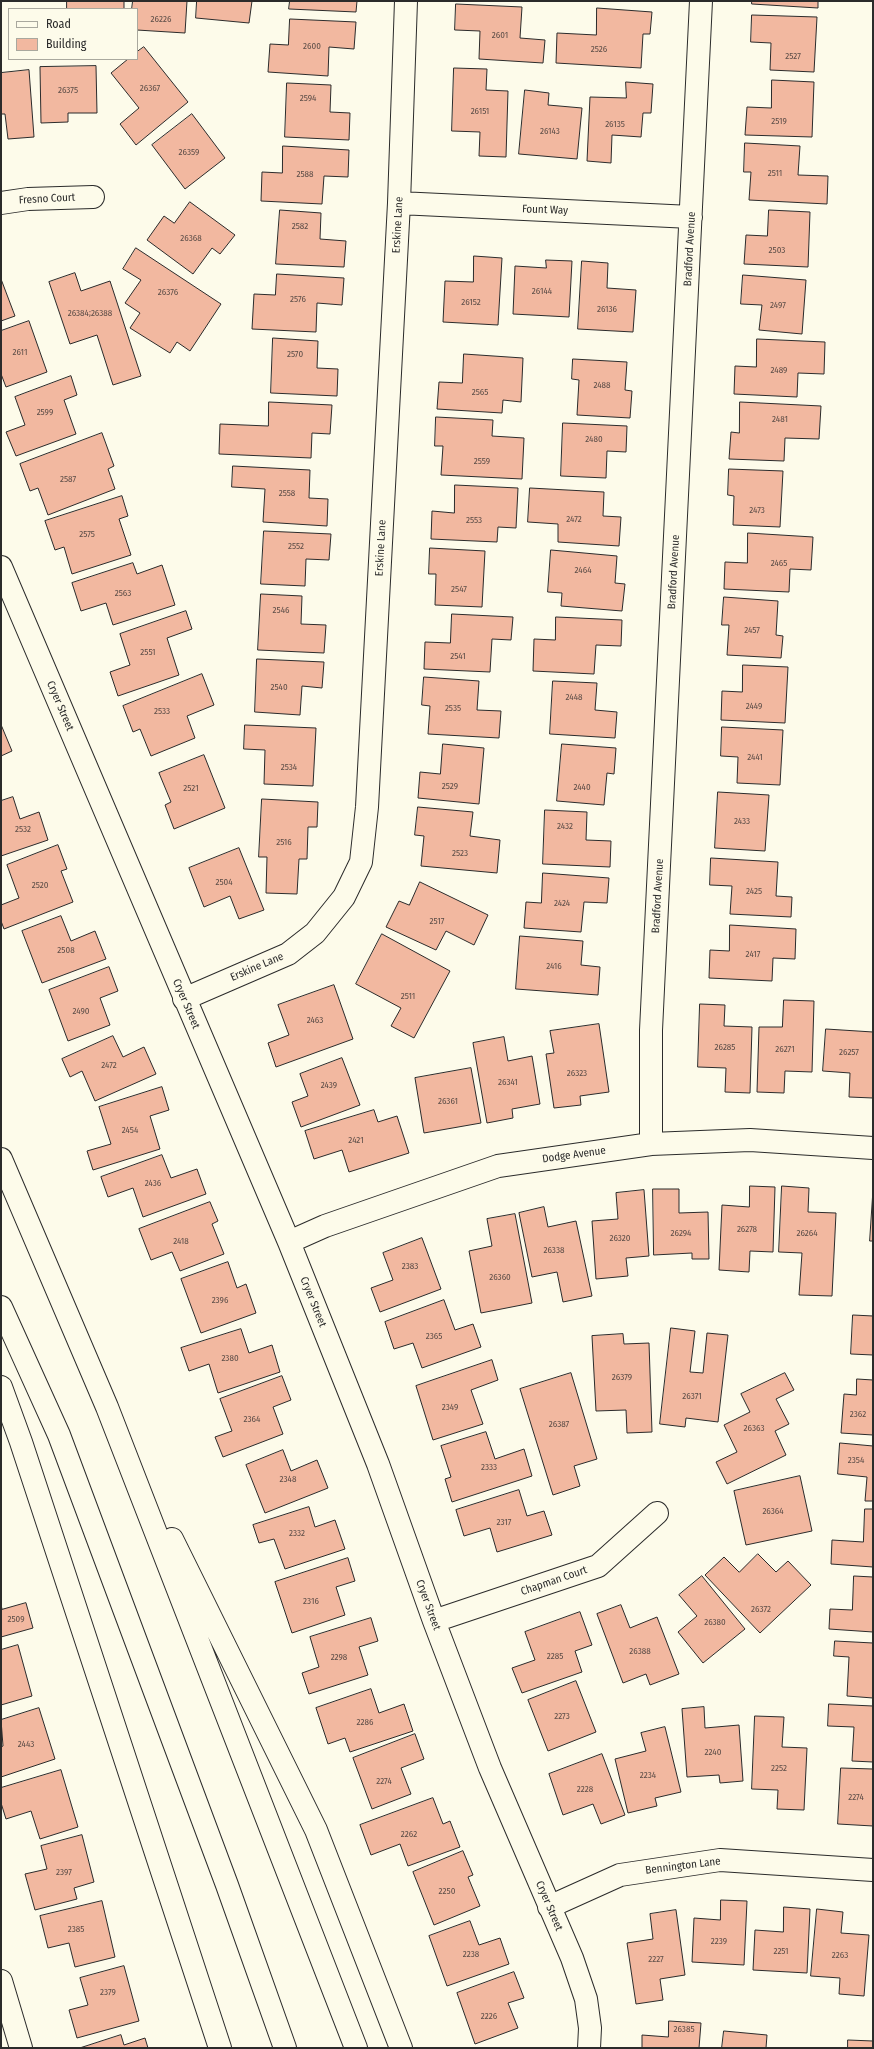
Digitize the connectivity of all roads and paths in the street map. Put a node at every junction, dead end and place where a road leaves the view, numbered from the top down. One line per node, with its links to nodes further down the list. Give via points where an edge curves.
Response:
1 (406, 1): 5 (main road, Erskine Lane)
2 (701, 1): 6 (main road, Bradford Avenue)
3 (93, 197): 4 (main road, Fresno Court, via 28,199)
4 (1, 203)
5 (399, 203): 6 (main road, Fount Way); 8 (main road, Erskine Lane, via 367,807 361,862 344,897 310,938 288,954)
6 (691, 217): 9 (main road, Bradford Avenue, via 651,1030)
7 (1, 567): 8 (main road, Cryer Street)
8 (184, 999): 12 (main road, Cryer Street)
9 (651, 1144): 10 (main road, Dodge Avenue, via 750,1140); 12 (main road, Dodge Avenue, via 498,1166 324,1226)
10 (873, 1148)
11 (1, 1159): 15 (main road)
12 (289, 1242): 17 (main road, Cryer Street, via 378,1464)
13 (1, 1307): 23 (main road, via 59,1435)
14 (1, 1387): 22 (main road)
15 (107, 1407): 24 (main road); 25 (main road, via 316,1830)
16 (657, 1513): 17 (main road, Chapman Court, via 598,1566)
17 (434, 1621): 19 (main road, Cryer Street, via 490,1768)
18 (873, 1870): 19 (main road, Bennington Lane, via 720,1860 620,1874)
19 (549, 1907): 26 (main road, Cryer Street, via 572,1958 586,1999 590,2028)
20 (1, 1980): 21 (main road)
21 (21, 2048)
22 (220, 2048)
23 (285, 2048)
24 (356, 2048)
25 (401, 2048)
26 (589, 2048)

